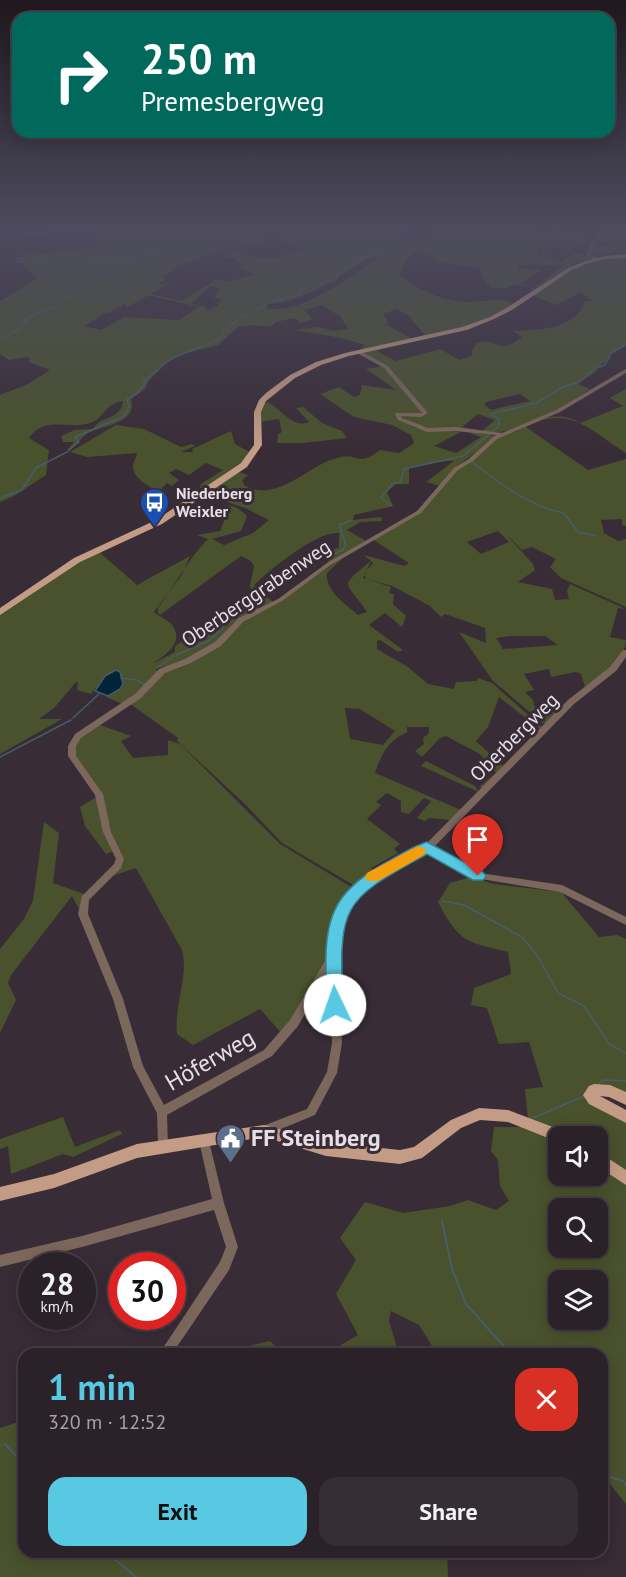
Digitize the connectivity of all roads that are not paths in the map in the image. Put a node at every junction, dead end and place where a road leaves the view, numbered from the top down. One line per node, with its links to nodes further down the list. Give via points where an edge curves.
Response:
1 (521, 301): 2 (main road, via 484,321)
2 (359, 352): 4 (street, via 386,367 425,412 399,414 399,418 423,429); 5 (main road, via 301,374 265,397 256,414 257,447 239,469 153,525 66,566)
3 (626, 370): 4 (street, Oberberggrabenweg, via 558,411)
4 (493, 434): 11 (street, Oberberggrabenweg, via 419,512 334,561 280,600 241,620 209,649 162,671 140,694 84,731 73,744 73,758 99,794 108,835 120,859 85,899 83,914 118,999 138,1067)
5 (0, 612)
6 (626, 652): 7 (street, Oberbergweg)
7 (427, 848): 8 (street, via 473,874 562,889); 9 (street, Oberbergweg, via 375,875 350,896 340,912)
8 (626, 921)
9 (333, 954): 11 (street, Höferweg, via 314,993 268,1053); 13 (street, via 338,1042 332,1073 311,1112)
10 (626, 1099): 12 (main road, via 602,1090 594,1090 590,1095)
11 (162, 1112): 16 (street, Höferweg)
12 (626, 1117)
13 (264, 1131): 14 (main road, via 326,1149 400,1157 417,1153 456,1124 479,1114 508,1116); 15 (main road)
14 (548, 1132)
15 (204, 1142): 16 (main road); 20 (street)
16 (162, 1146): 19 (main road)
17 (608, 1166): 18 (main road)
18 (626, 1178)
19 (0, 1194)
20 (218, 1203): 21 (street); 22 (street, via 232,1242 230,1254)
21 (0, 1262)
22 (169, 1348)

